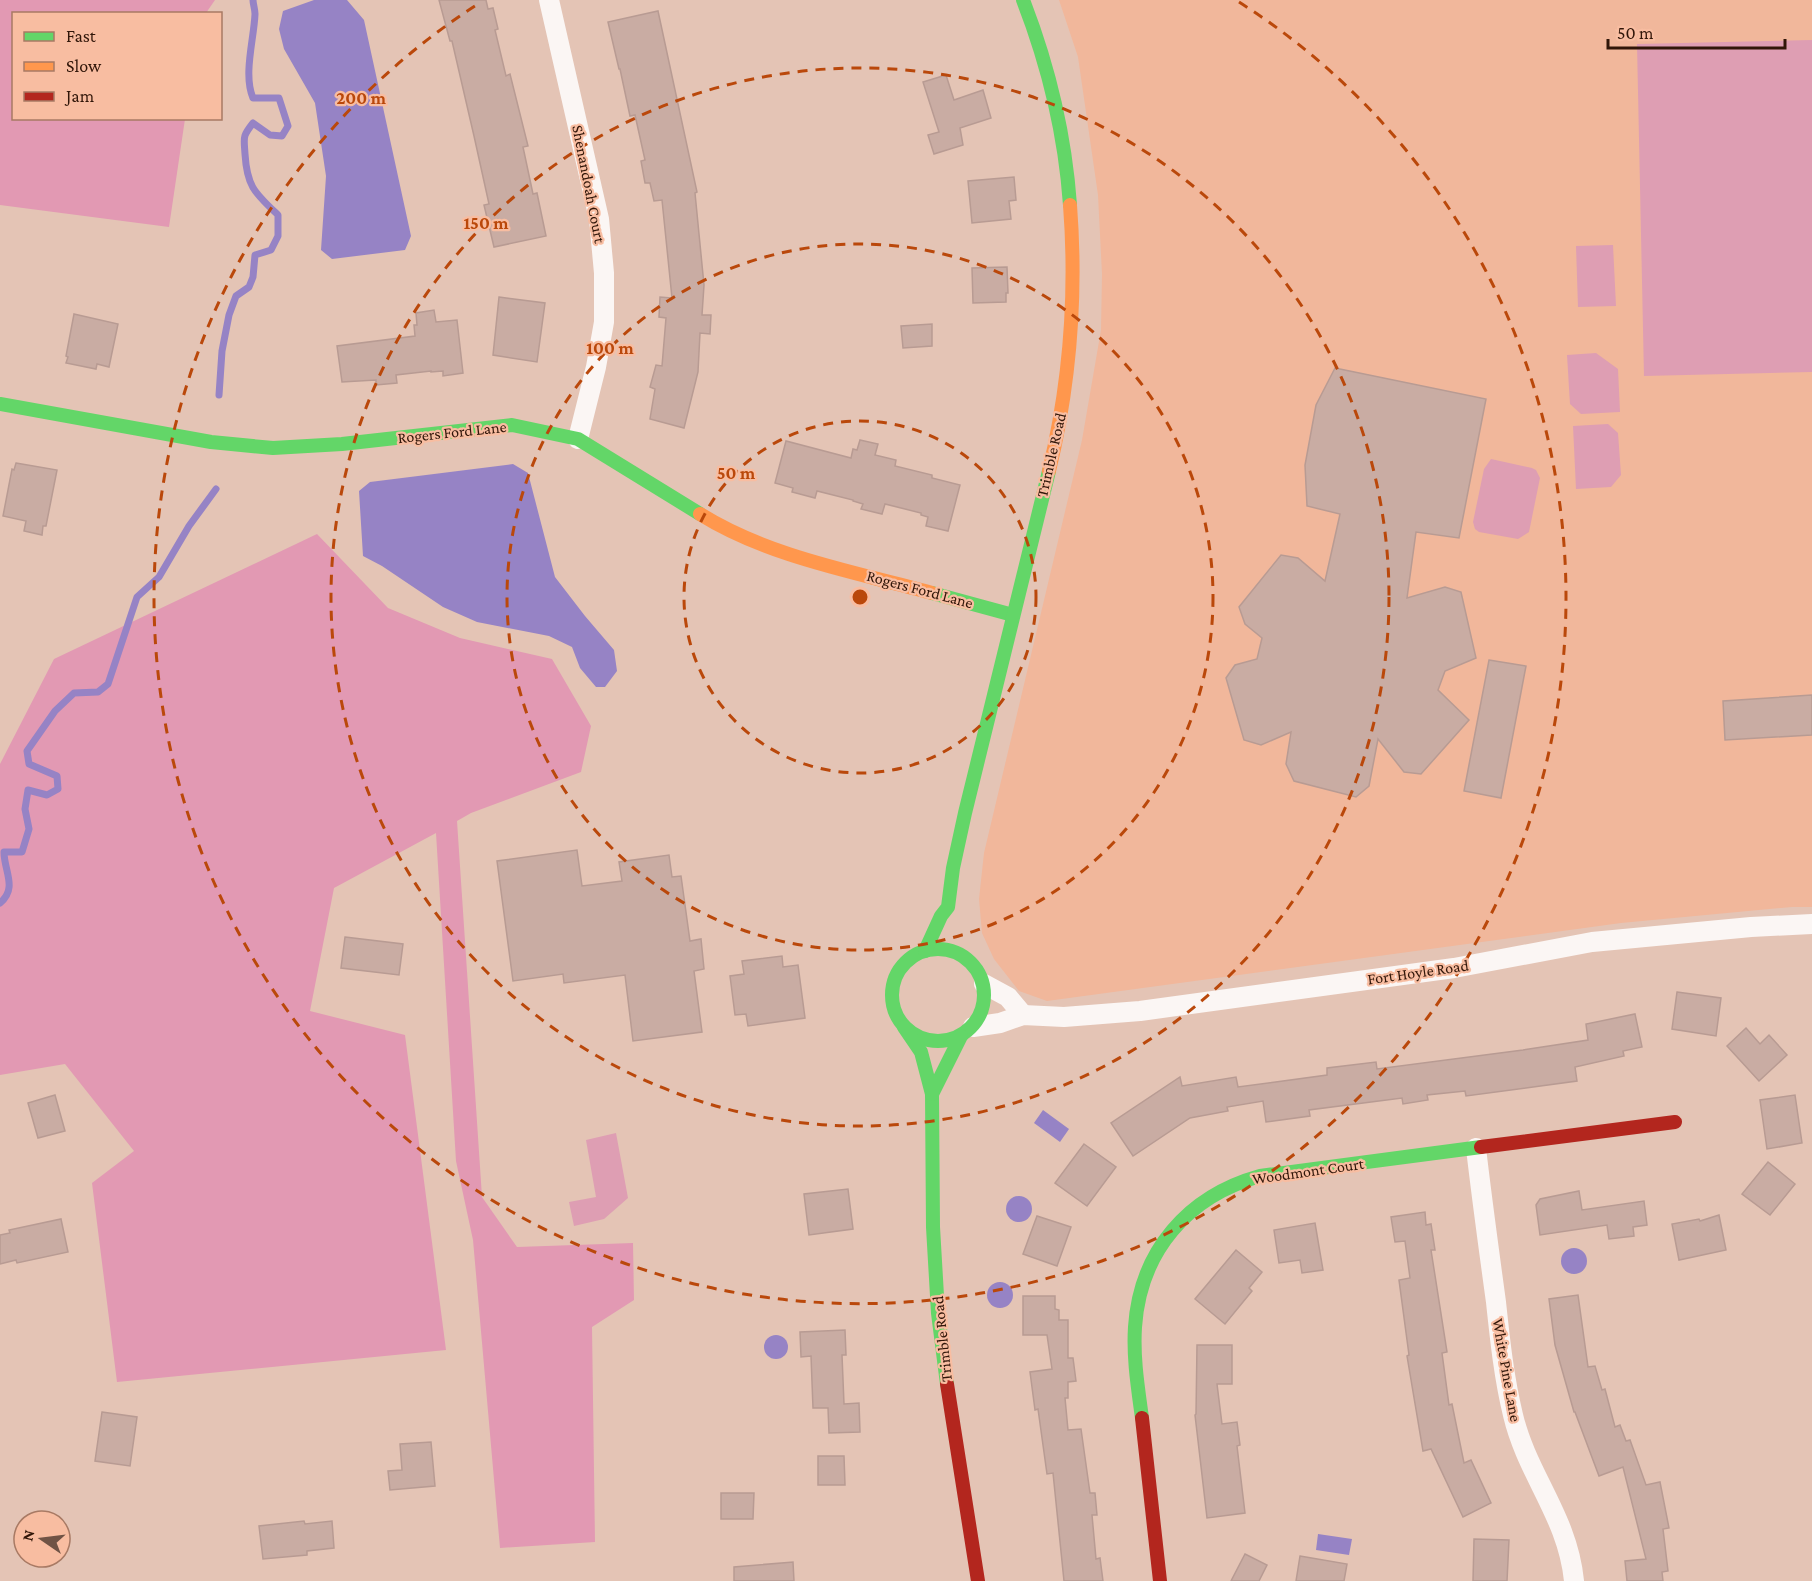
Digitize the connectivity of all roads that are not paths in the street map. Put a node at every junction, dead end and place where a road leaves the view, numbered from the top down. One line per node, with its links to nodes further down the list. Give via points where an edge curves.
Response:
1 (549, 0): 4 (street, Shenandoah Court, via 599,219 604,273 604,322)
2 (1023, 0): 5 (street, Trimble Road, via 1044,57 1062,130 1072,200 1074,306 1066,386)
3 (0, 404): 4 (street, Rogers Ford Lane, via 211,442 273,448 512,424)
4 (578, 439): 5 (street, Rogers Ford Lane, via 721,528 792,555)
5 (1013, 615): 8 (street, Trimble Road, via 953,868 951,911 941,916)
6 (1812, 924): 11 (street, Fort Hoyle Road, via 1592,942 1454,968 1140,1011 1064,1017)
7 (960, 939): 9 (street)
8 (925, 951): 9 (street, via 940,948); 12 (street, via 911,957 894,983 892,999)
9 (968, 959): 10 (street)
10 (984, 984): 11 (street, via 1008,997); 13 (street, via 981,1014)
11 (1023, 1015): 13 (street, Fort Hoyle Road)
12 (904, 1027): 13 (street, via 931,1041 946,1041); 14 (street, Trimble Road, via 921,1052)
13 (967, 1031): 14 (street, Trimble Road, via 952,1050)
14 (932, 1095): 17 (street, Trimble Road, via 933,1227 939,1313)
15 (1675, 1122): 16 (street, Woodmont Court)
16 (1476, 1148): 18 (street, Woodmont Court, via 1236,1182 1185,1216 1171,1232 1145,1277 1135,1326 1135,1364); 19 (street, White Pine Lane, via 1513,1415 1529,1462 1570,1551)
17 (978, 1581)
18 (1160, 1581)
19 (1574, 1581)

